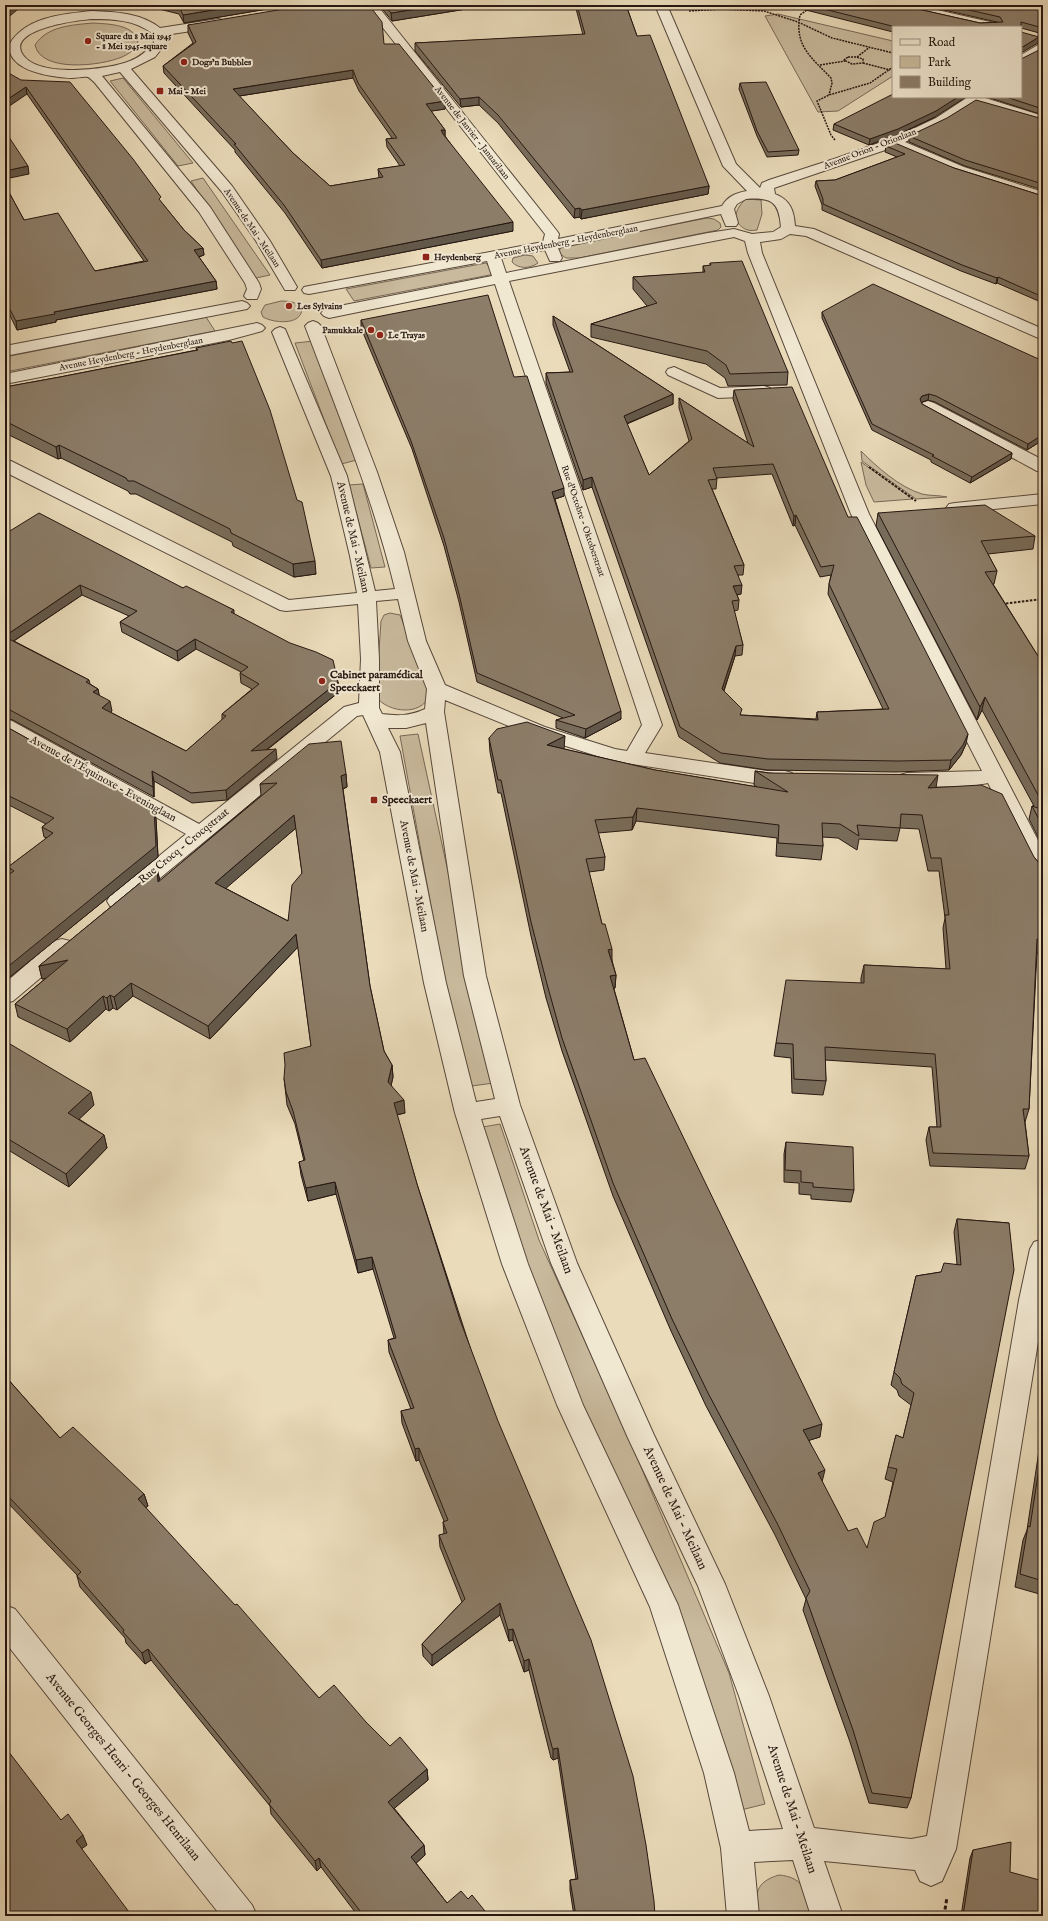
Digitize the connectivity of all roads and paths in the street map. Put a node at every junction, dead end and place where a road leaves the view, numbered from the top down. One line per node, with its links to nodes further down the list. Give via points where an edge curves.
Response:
1 (69, 5): 10 (street)
2 (371, 5): 42 (street, Avenue de Janvier - Januarilaan, via 552,234)
3 (661, 5): 33 (street)
4 (814, 5): 13 (path, via 800,15)
5 (899, 5): 9 (street)
6 (950, 5): 9 (street)
7 (46, 9): 12 (street)
8 (689, 11): 13 (path, via 721,9 764,12)
9 (939, 13): 14 (street)
10 (79, 16): 12 (street); 15 (street, via 105,15 128,18 146,24)
11 (231, 20): 15 (street)
12 (53, 21): 19 (street, via 39,25 20,37)
13 (798, 22): 17 (path, via 832,38); 24 (path, via 798,39 801,46)
14 (991, 26)
15 (158, 32): 25 (street, via 160,43 152,54)
16 (1041, 41): 21 (street)
17 (870, 47): 18 (path); 20 (path)
18 (892, 53)
19 (11, 57): 27 (street, via 39,69 63,73)
20 (856, 57): 22 (path, via 847,58); 23 (path, via 863,59)
21 (1022, 59)
22 (845, 61): 23 (path, via 852,64); 24 (path)
23 (863, 63): 26 (path)
24 (819, 65): 28 (path, via 831,78)
25 (123, 68): 27 (street); 34 (street, Avenue de Mai - Meilaan)
26 (890, 70): 28 (path, via 870,84)
27 (91, 73): 35 (street, via 100,80)
28 (829, 95): 32 (path, via 817,101 831,135)
29 (975, 98): 30 (street); 31 (street, Avenue Orion - Orionlaan, via 927,128)
30 (1043, 120)
31 (893, 142): 36 (street, Avenue Orion - Orionlaan, via 783,179 768,186); 37 (street, via 959,170)
32 (838, 144)
33 (730, 166): 36 (street); 38 (street, via 726,183)
34 (210, 170): 35 (street); 46 (street, Avenue de Mai - Meilaan, via 232,196)
35 (179, 177): 48 (street, via 205,210 252,283 254,289)
36 (764, 195): 38 (street, via 745,196); 39 (street, via 779,201 786,210)
37 (1043, 197)
38 (730, 205): 40 (street); 42 (street, Avenue Heydenberg - Heydenberglaan)
39 (788, 229): 41 (street, via 776,236); 53 (street, via 809,232)
40 (734, 233): 41 (street); 44 (street)
41 (752, 238): 57 (street)
42 (550, 245): 43 (street, Avenue Heydenberg - Heydenberglaan); 44 (street, Avenue de Janvier - Januarilaan)
43 (493, 256): 45 (street, Rue d'Octobre - Oktoberstraat); 47 (street, Avenue Heydenberg - Heydenberglaan)
44 (559, 266): 45 (street)
45 (502, 279): 49 (street); 76 (street, Rue d'Octobre - Oktoberstraat, via 652,725)
46 (290, 288): 47 (street); 48 (street, via 272,289)
47 (309, 290): 49 (street, via 318,293 328,302)
48 (247, 301): 51 (street, via 240,311 244,320); 54 (street)
49 (329, 313): 50 (street)
50 (313, 326): 52 (street); 62 (street, Avenue de Mai - Meilaan)
51 (256, 328): 52 (street); 56 (street, Avenue Heydenberg - Heydenberglaan, via 222,337)
52 (280, 332): 63 (street, Avenue de Mai - Meilaan)
53 (1043, 335)
54 (5, 351)
55 (674, 372): 57 (street, via 718,393)
56 (5, 379)
57 (795, 390): 68 (street)
58 (928, 406): 61 (street)
59 (5, 465): 70 (street, via 286,606)
60 (867, 466): 65 (path)
61 (1043, 467)
62 (369, 472): 63 (street, Avenue de Mai - Meilaan); 69 (street, Avenue de Mai - Meilaan, via 395,552)
63 (339, 476): 70 (street, Avenue de Mai - Meilaan)
64 (1043, 499): 66 (street)
65 (916, 500)
66 (937, 510)
67 (879, 513): 68 (street)
68 (860, 514): 77 (street)
69 (404, 593): 70 (street); 73 (street, Avenue de Mai - Meilaan)
70 (367, 597): 74 (street, Avenue de Mai - Meilaan)
71 (1043, 599): 72 (path)
72 (1001, 604)
73 (435, 700): 74 (street, via 418,720 397,723); 76 (street, via 584,747); 85 (street, Avenue de Mai - Meilaan, via 445,792 475,976)
74 (372, 714): 80 (street, Rue Crocq - Crocqstraat, via 351,711); 86 (street, Avenue de Mai - Meilaan, via 390,752 435,983)
75 (5, 725): 80 (street, Avenue de l'Équinoxe - Eveninglaan)
76 (632, 759): 78 (street, via 767,778)
77 (994, 776): 79 (street, via 972,779); 81 (street)
78 (804, 779)
79 (888, 780)
80 (200, 833): 82 (street, Rue Crocq - Crocqstraat)
81 (1043, 870)
82 (103, 914)
83 (78, 934): 84 (street)
84 (5, 995)
85 (508, 1105): 86 (street); 89 (street, Avenue de Mai - Meilaan, via 564,1263 711,1584 754,1696)
86 (467, 1113): 90 (street, Avenue de Mai - Meilaan, via 515,1264 570,1405 664,1605 719,1773)
87 (1042, 1263): 89 (street, via 1032,1300 935,1860)
88 (5, 1619): 91 (street, Avenue Georges Henri - Georges Henrilaan)
89 (804, 1843): 90 (street); 93 (street, Avenue de Mai - Meilaan)
90 (737, 1848): 92 (street, Avenue de Mai - Meilaan)
91 (241, 1916)
92 (743, 1916)
93 (828, 1916)

